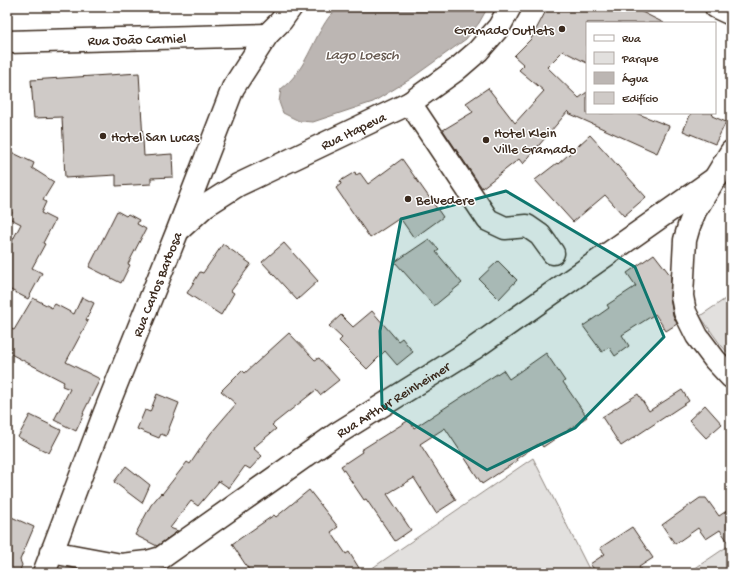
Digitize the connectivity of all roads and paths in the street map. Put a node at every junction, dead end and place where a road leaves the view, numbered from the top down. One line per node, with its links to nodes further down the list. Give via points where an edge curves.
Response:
1 (291, 7): 5 (street, Rua Carlos Barbosa)
2 (510, 7): 7 (street, Rua Itapeva, via 499,27 478,51)
3 (716, 7): 4 (street)
4 (731, 14)
5 (267, 35): 6 (street, Rua João Carniel); 10 (street, Rua Carlos Barbosa, via 233,88)
6 (7, 42)
7 (410, 103): 10 (street, Rua Itapeva, via 238,185 204,206); 11 (street, via 488,220 505,228 527,226 540,235)
8 (731, 152): 9 (street)
9 (717, 177): 12 (street, via 695,211 689,226 685,240 682,296 697,336); 13 (street, Rua Arthur Reinheimer, via 473,349 338,433 161,558 120,565)
10 (178, 230): 13 (street, Rua Carlos Barbosa)
11 (553, 253)
12 (731, 376)
13 (51, 552): 14 (street, Rua Carlos Barbosa)
14 (44, 573)

